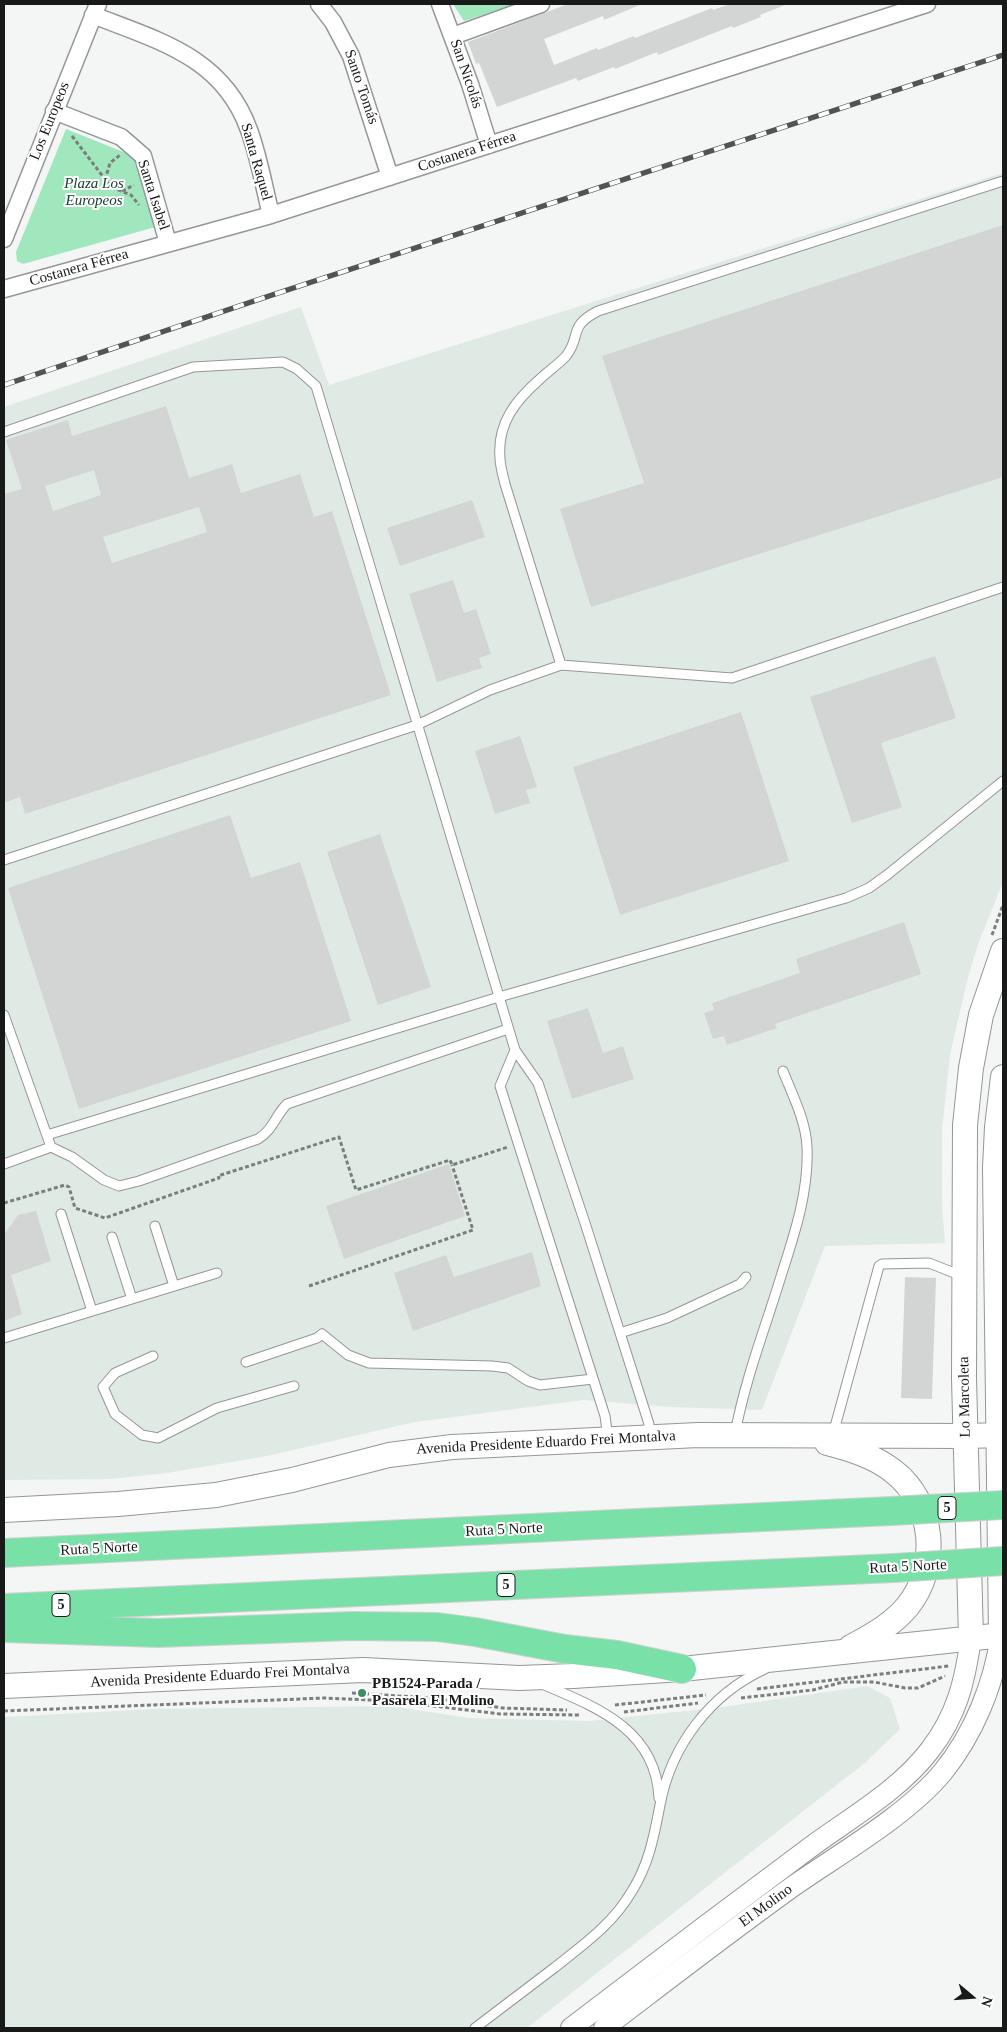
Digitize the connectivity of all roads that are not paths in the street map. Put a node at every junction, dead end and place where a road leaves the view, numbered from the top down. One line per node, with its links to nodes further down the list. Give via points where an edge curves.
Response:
1 (318, 4): 9 (street, Santo Tomás, via 333,22 351,56)
2 (440, 4): 6 (street, San Nicolás)
3 (541, 4): 6 (street)
4 (927, 4): 8 (street, Costanera Férrea)
5 (95, 9): 7 (street, Los Europeos); 11 (street, Santa Raquel, via 180,50 220,81 238,105 250,132)
6 (453, 36): 8 (street, San Nicolás)
7 (54, 111): 12 (street, Los Europeos); 13 (street, Santa Isabel, via 121,137 143,156)
8 (490, 145): 9 (street, Costanera Férrea)
9 (390, 177): 11 (street, Costanera Férrea)
10 (1003, 181): 17 (lane, via 598,311 585,318 577,327 566,356 509,412 502,434 500,457 505,484)
11 (271, 215): 13 (street, Costanera Férrea)
12 (4, 239)
13 (168, 243): 14 (street, Costanera Férrea)
14 (4, 289)
15 (4, 432): 18 (lane, via 193,367 283,362 296,369 316,386)
16 (1003, 587): 17 (lane, via 732,678)
17 (561, 665): 18 (lane, via 490,690)
18 (417, 725): 20 (lane); 22 (lane)
19 (1003, 781): 22 (lane, via 869,888 846,898)
20 (4, 860)
21 (1003, 951): 36 (main road, Lo Marcoleta, via 981,1015 971,1068 965,1125)
22 (499, 997): 24 (lane); 28 (lane)
23 (4, 1015): 28 (lane)
24 (508, 1029): 25 (lane); 29 (lane, via 287,1104 267,1133 258,1139 139,1181 119,1186 94,1175 84,1165)
25 (515, 1050): 40 (lane, via 538,1083); 44 (lane, via 500,1086)
26 (783, 1071): 46 (lane, via 800,1115 807,1145 806,1181 793,1239)
27 (1003, 1077): 49 (main road, via 995,1168)
28 (47, 1135): 29 (lane)
29 (51, 1146): 30 (lane)
30 (4, 1164)
31 (61, 1214): 39 (lane)
32 (155, 1226): 37 (lane)
33 (112, 1237): 38 (lane)
34 (217, 1273): 37 (lane)
35 (746, 1277): 40 (lane, via 740,1284 667,1318)
36 (964, 1277): 48 (lane, via 928,1263 879,1266); 50 (main road, Lo Marcoleta)
37 (174, 1286): 38 (lane)
38 (132, 1299): 39 (lane)
39 (92, 1311): 41 (lane)
40 (620, 1333): 51 (lane, via 649,1424)
41 (4, 1338)
42 (153, 1356): 45 (lane, via 115,1373 103,1388 115,1414 142,1435 158,1438 217,1408)
43 (246, 1362): 44 (lane, via 322,1334 356,1360 368,1363 508,1368 540,1385)
44 (593, 1379): 52 (lane, via 605,1416)
45 (294, 1386)
46 (734, 1434): 47 (main road, Avenida Presidente Eduardo Frei Montalva); 51 (main road, Avenida Presidente Eduardo Frei Montalva)
47 (797, 1435): 48 (main road, Avenida Presidente Eduardo Frei Montalva); 61 (main road, via 844,1447 881,1462 894,1471 914,1494 926,1523 929,1553 922,1582 915,1595 897,1617)
48 (832, 1435): 50 (main road, Avenida Presidente Eduardo Frei Montalva)
49 (1001, 1435): 50 (main road, Avenida Presidente Eduardo Frei Montalva); 59 (main road)
50 (966, 1436): 60 (main road, Lo Marcoleta)
51 (647, 1437): 52 (main road, Avenida Presidente Eduardo Frei Montalva)
52 (608, 1439): 54 (main road, Avenida Presidente Eduardo Frei Montalva, via 426,1449 222,1494)
53 (1003, 1504): 55 (highway, Ruta 5 Norte / 5, bridge)
54 (4, 1510)
55 (4, 1553)
56 (1003, 1561): 57 (highway, Ruta 5 Norte / 5, bridge)
57 (4, 1608)
58 (4, 1628): 63 (highway, via 167,1633 352,1626 437,1627 617,1656)
59 (1002, 1635): 60 (main road, Avenida Presidente Eduardo Frei Montalva); 70 (street, El Molino, via 978,1714 960,1748 929,1786 905,1808 751,1917)
60 (971, 1638): 61 (main road, Avenida Presidente Eduardo Frei Montalva); 67 (street, Lo Marcoleta, via 963,1688 954,1711 930,1750 901,1781)
61 (843, 1652): 62 (main road, Avenida Presidente Eduardo Frei Montalva)
62 (793, 1658): 63 (main road, Avenida Presidente Eduardo Frei Montalva); 66 (lane, via 741,1681 699,1720 678,1751)
63 (682, 1670): 64 (main road, Avenida Presidente Eduardo Frei Montalva)
64 (526, 1678): 65 (main road, Avenida Presidente Eduardo Frei Montalva, via 354,1670); 66 (lane, via 608,1714 629,1732 646,1754 656,1779)
65 (4, 1686)
66 (660, 1806): 68 (lane, via 649,1856 621,1909 591,1939)
67 (864, 1808): 69 (street, El Molino)
68 (475, 2028)
69 (571, 2028)
70 (604, 2028)

